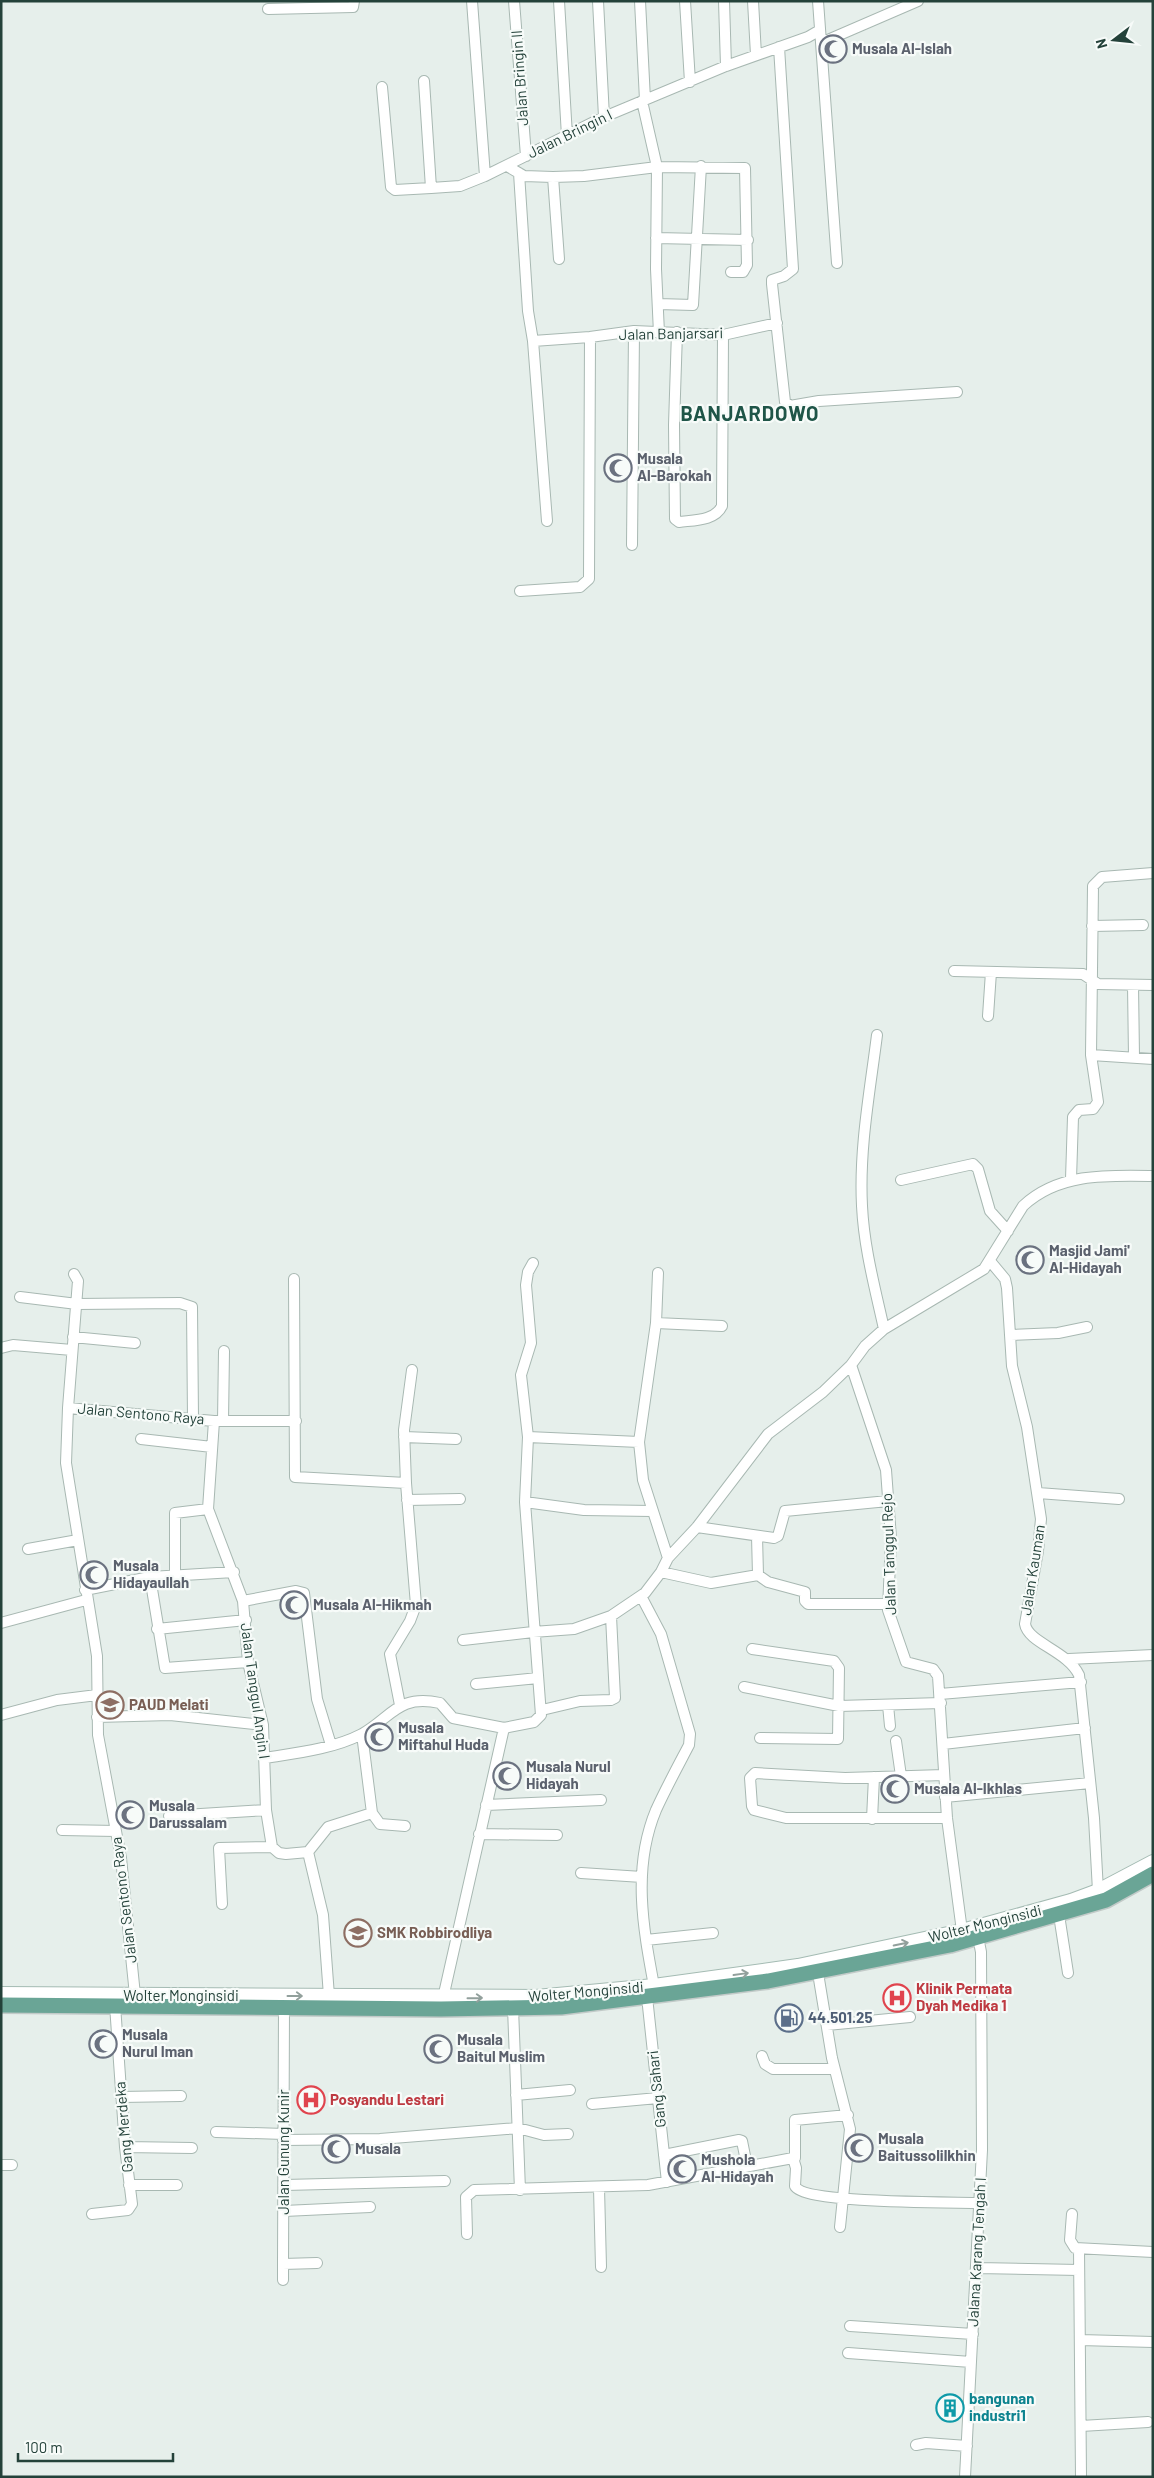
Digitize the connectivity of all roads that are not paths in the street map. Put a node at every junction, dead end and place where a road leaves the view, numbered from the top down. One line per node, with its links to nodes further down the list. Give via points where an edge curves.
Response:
1 (354, 1): 12 (street, via 354,7)
2 (472, 1): 28 (street)
3 (514, 1): 23 (street, Jalan Bringin II)
4 (559, 1): 22 (street)
5 (598, 1): 21 (street)
6 (640, 1): 20 (street)
7 (685, 1): 18 (street)
8 (724, 1): 16 (street)
9 (753, 1): 15 (street)
10 (818, 1): 13 (street)
11 (918, 1): 13 (street, Jalan Bringin I)
12 (268, 9)
13 (821, 36): 14 (street, Jalan Bringin I, via 808,37); 35 (street)
14 (780, 51): 15 (street, Jalan Bringin I); 38 (street, via 793,269 772,280)
15 (756, 55): 16 (street, Jalan Bringin I)
16 (726, 66): 18 (street, Jalan Bringin I)
17 (424, 80): 30 (street)
18 (690, 82): 20 (street, Jalan Bringin I)
19 (382, 87): 30 (street, Jalan Bringin I, via 391,187 395,190)
20 (644, 104): 21 (street, Jalan Bringin I); 26 (street)
21 (604, 117): 22 (street, Jalan Bringin I)
22 (567, 136): 23 (street, Jalan Bringin I)
23 (526, 156): 24 (street, Jalan Bringin I)
24 (507, 166): 27 (street); 28 (street, Jalan Bringin I)
25 (701, 166): 26 (street); 32 (street); 33 (street, via 746,168)
26 (657, 167): 29 (street); 31 (street)
27 (519, 172): 29 (street, via 531,177); 44 (street, via 528,311)
28 (485, 176): 30 (street, Jalan Bringin I, via 460,186)
29 (553, 177): 34 (street)
30 (431, 188)
31 (656, 238): 32 (street); 37 (street)
32 (696, 238): 33 (street); 37 (street, via 693,306)
33 (748, 240): 36 (street, via 746,270)
34 (560, 259)
35 (837, 262)
36 (731, 272)
37 (658, 304): 40 (street)
38 (778, 322): 42 (street, Jalan Banjarsari); 45 (street, via 784,397 788,405)
39 (634, 331): 40 (street, Jalan Banjarsari); 43 (street, Jalan Banjarsari); 47 (street)
40 (659, 332): 41 (street, Jalan Banjarsari)
41 (676, 332): 42 (street, Jalan Banjarsari); 42 (street, via 675,520 679,522 710,517 720,512 722,506)
42 (723, 335)
43 (590, 337): 44 (street, Jalan Banjarsari); 48 (street, via 589,579 580,587)
44 (533, 341): 46 (street)
45 (957, 392)
46 (546, 521)
47 (632, 546)
48 (520, 591)
49 (1153, 873): 51 (street, via 1096,880)
50 (1144, 925): 51 (street)
51 (1092, 926): 54 (street)
52 (954, 971): 53 (street)
53 (992, 972): 54 (street, via 1083,974); 57 (street)
54 (1091, 977): 55 (street, via 1098,984); 59 (street)
55 (1133, 985): 56 (street); 60 (street)
56 (1153, 985)
57 (988, 1016)
58 (876, 1035): 76 (street, via 862,1153 862,1205 865,1241)
59 (1091, 1055): 60 (street); 63 (street, via 1098,1102 1093,1109 1079,1110 1073,1117)
60 (1134, 1057): 61 (street)
61 (1153, 1060)
62 (1153, 1176): 63 (street, via 1109,1175)
63 (1071, 1179): 65 (street, via 1030,1199 1022,1206)
64 (901, 1180): 65 (street, via 973,1164 978,1168 990,1211)
65 (1008, 1231): 66 (street)
66 (990, 1261): 76 (street, via 984,1268); 77 (street, Jalan Kauman, via 1005,1279)
67 (533, 1263): 90 (street, via 526,1286 530,1343 521,1375)
68 (658, 1273): 73 (street)
69 (74, 1274): 72 (street, via 78,1281)
70 (294, 1279): 88 (street)
71 (20, 1297): 72 (street)
72 (77, 1304): 78 (street); 86 (street, via 180,1303 192,1307)
73 (656, 1323): 74 (street); 93 (street)
74 (722, 1326)
75 (1087, 1327): 77 (street, via 1058,1333)
76 (884, 1329): 83 (street, via 865,1346)
77 (1011, 1335): 96 (street, Jalan Kauman, via 1012,1366)
78 (73, 1337): 79 (street); 81 (street)
79 (135, 1343)
80 (1, 1348): 81 (street, via 13,1345)
81 (72, 1350): 85 (street)
82 (224, 1351): 87 (street)
83 (851, 1365): 100 (street, Jalan Tanggul Rejo, via 886,1470); 104 (street, via 823,1392 768,1434)
84 (412, 1370): 89 (street)
85 (68, 1408): 86 (street, Jalan Sentono Raya); 106 (street, Jalan Sentono Raya, via 66,1463)
86 (193, 1419): 87 (street, Jalan Sentono Raya)
87 (218, 1421): 88 (street, Jalan Sentono Raya); 94 (street)
88 (296, 1421): 95 (street, via 295,1477)
89 (404, 1437): 92 (street); 95 (street)
90 (528, 1438): 93 (street); 101 (street)
91 (141, 1439): 94 (street)
92 (456, 1440)
93 (639, 1442): 103 (street, via 641,1472)
94 (212, 1447): 102 (street)
95 (406, 1483): 99 (street)
96 (1038, 1493): 98 (street); 126 (street, Jalan Kauman, via 1040,1538 1024,1624 1031,1635)
97 (460, 1499): 99 (street)
98 (1119, 1499)
99 (407, 1500): 135 (street, via 416,1605 390,1654)
100 (888, 1501): 105 (street, via 786,1510 777,1538); 117 (street, Jalan Tanggul Rejo, via 891,1538)
101 (525, 1502): 103 (street, via 584,1510); 122 (street)
102 (208, 1509): 109 (street, Jalan Tanggul Angin I); 111 (street, via 175,1513)
103 (652, 1511): 108 (street)
104 (697, 1527): 105 (street); 108 (street)
105 (757, 1536): 112 (street)
106 (78, 1540): 107 (street); 114 (street, Jalan Sentono Raya)
107 (28, 1549)
108 (668, 1558): 110 (street)
109 (234, 1572): 111 (street); 116 (street, Jalan Tanggul Angin I)
110 (661, 1572): 112 (street, via 711,1583); 115 (street)
111 (175, 1575): 113 (street)
112 (758, 1575): 117 (street, via 768,1582 805,1592 808,1604)
113 (150, 1577): 114 (street); 121 (street)
114 (86, 1595): 120 (street); 132 (street, Jalan Sentono Raya, via 96,1656)
115 (641, 1596): 118 (street); 172 (street, Gang Sahari, via 661,1634 690,1734 689,1745 656,1811)
116 (243, 1602): 119 (street, Jalan Tanggul Angin I); 148 (street, via 296,1591 304,1593 317,1699)
117 (889, 1604): 133 (street, Jalan Tanggul Rejo, via 888,1614 906,1662 935,1670)
118 (611, 1616): 122 (street, via 574,1629); 137 (street, via 616,1698 580,1701)
119 (246, 1620): 121 (street); 127 (street, Jalan Tanggul Angin I)
120 (1, 1623)
121 (157, 1629): 127 (street, via 165,1668)
122 (533, 1632): 123 (street); 128 (street)
123 (463, 1640)
124 (752, 1648): 136 (street, via 834,1661 838,1668)
125 (1153, 1655): 126 (street)
126 (1069, 1659): 129 (street, Jalan Kauman)
127 (248, 1662): 140 (street, Jalan Tanggul Angin I)
128 (538, 1678): 130 (street); 137 (street)
129 (1081, 1682): 133 (street); 143 (street, Jalan Kauman)
130 (476, 1684)
131 (744, 1687): 136 (street)
132 (97, 1695): 138 (street, via 57,1700); 139 (street, Jalan Sentono Raya)
133 (940, 1698): 134 (street); 147 (street, Jalan Tanggul Rejo)
134 (888, 1704): 136 (street); 141 (street)
135 (400, 1705): 142 (street, via 440,1703 453,1718); 144 (street)
136 (839, 1706): 145 (street, via 840,1737 836,1740)
137 (542, 1710): 142 (street, via 534,1722)
138 (1, 1715)
139 (97, 1717): 140 (street, via 170,1715); 164 (street, Jalan Sentono Raya)
140 (263, 1725): 149 (street, Jalan Tanggul Angin I)
141 (890, 1726)
142 (504, 1728): 156 (street)
143 (1085, 1728): 147 (street); 153 (street, Jalan Kauman)
144 (362, 1734): 148 (street); 158 (street)
145 (760, 1738)
146 (896, 1741): 151 (street)
147 (942, 1744): 150 (street, Jalan Tanggul Rejo)
148 (331, 1745): 149 (street)
149 (265, 1758): 157 (street, Jalan Tanggul Angin I)
150 (944, 1775): 151 (street); 154 (street, Jalan Tanggul Rejo)
151 (901, 1776): 152 (street)
152 (874, 1777): 161 (street); 161 (street, via 755,1773 750,1778 752,1806 757,1810 786,1818)
153 (1090, 1783): 154 (street); 173 (street, Jalan Kauman)
154 (946, 1797): 160 (street, Jalan Tanggul Rejo)
155 (601, 1800): 156 (street)
156 (486, 1805): 165 (street)
157 (266, 1810): 159 (street); 167 (street, Jalan Tanggul Angin I)
158 (372, 1813): 162 (street, via 380,1824); 168 (street, via 328,1827)
159 (169, 1816)
160 (947, 1818): 161 (street); 176 (street, Jalan Tanggul Rejo)
161 (872, 1819)
162 (405, 1826)
163 (62, 1830): 164 (street)
164 (116, 1830): 184 (street, Jalan Sentono Raya)
165 (479, 1834): 166 (street); 186 (street)
166 (557, 1834)
167 (272, 1847): 168 (street, via 286,1854); 174 (street, via 219,1848)
168 (308, 1852): 185 (street, via 323,1914)
169 (1153, 1862): 173 (main road, Wolter Monginsidi)
170 (581, 1873): 172 (street)
171 (1153, 1874): 175 (main road, Wolter Monginsidi, via 1106,1900)
172 (642, 1878): 179 (street, Gang Sahari, via 641,1907)
173 (1098, 1891): 176 (main road, Wolter Monginsidi)
174 (222, 1904)
175 (1059, 1915): 178 (main road, Wolter Monginsidi); 181 (street)
176 (962, 1931): 182 (main road, Wolter Monginsidi, one-way to 176, via 798,1966)
177 (713, 1933): 179 (street)
178 (978, 1937): 180 (main road, Wolter Monginsidi); 221 (street, Jalana Karang Tengah I, via 981,1952)
179 (646, 1940): 182 (street, Gang Sahari)
180 (818, 1973): 182 (main road, Wolter Monginsidi); 192 (street)
181 (1068, 1973)
182 (650, 1991): 186 (main road, Wolter Monginsidi, one-way to 182); 190 (main road, Wolter Monginsidi, via 561,2007); 199 (street, Gang Sahari)
183 (1, 1994): 187 (main road, Wolter Monginsidi)
184 (135, 1995): 185 (main road, Wolter Monginsidi, one-way to 185); 187 (main road, Wolter Monginsidi)
185 (329, 1996): 186 (main road, Wolter Monginsidi)
186 (443, 1998)
187 (107, 2002): 188 (main road, Wolter Monginsidi); 189 (main road, Wolter Monginsidi); 198 (street, Gang Merdeka)
188 (1, 2005)
189 (284, 2007): 190 (main road, Wolter Monginsidi); 205 (street, Jalan Gunung Kunir)
190 (513, 2008): 196 (street)
191 (910, 2017): 192 (street)
192 (827, 2025): 194 (street)
193 (762, 2056): 194 (street, via 773,2069)
194 (834, 2069): 201 (street)
195 (570, 2090): 196 (street)
196 (516, 2094): 202 (street)
197 (181, 2096): 198 (street)
198 (121, 2097): 206 (street, Gang Merdeka)
199 (658, 2098): 200 (street); 208 (street, Gang Sahari)
200 (592, 2104)
201 (848, 2115): 209 (street, via 794,2120); 220 (street, via 850,2138)
202 (518, 2128): 204 (street, via 544,2135); 205 (street, via 380,2139); 219 (street)
203 (216, 2132): 205 (street)
204 (568, 2134)
205 (284, 2137): 217 (street, Jalan Gunung Kunir)
206 (125, 2147): 207 (street); 215 (street, Gang Merdeka)
207 (192, 2148)
208 (664, 2155): 212 (street, via 742,2140); 214 (street, Gang Sahari)
209 (795, 2158): 212 (street); 220 (street, via 799,2191)
210 (1, 2165): 211 (street)
211 (12, 2165)
212 (747, 2166): 214 (street)
213 (445, 2181): 217 (street)
214 (667, 2182): 218 (street)
215 (129, 2185): 216 (street); 224 (street, Gang Merdeka, via 131,2208)
216 (177, 2185)
217 (285, 2185): 223 (street, Jalan Gunung Kunir)
218 (599, 2188): 219 (street); 232 (street)
219 (520, 2190): 227 (street, via 474,2190 468,2193)
220 (842, 2199): 221 (street); 226 (street)
221 (980, 2203): 233 (street, Jalana Karang Tengah I)
222 (370, 2207): 223 (street)
223 (284, 2211): 231 (street, Jalan Gunung Kunir)
224 (92, 2214)
225 (1072, 2214): 228 (street, via 1070,2240 1072,2246)
226 (840, 2227)
227 (467, 2234)
228 (1079, 2249): 229 (street); 234 (street)
229 (1153, 2252)
230 (317, 2263): 231 (street)
231 (283, 2264): 235 (street, Jalan Gunung Kunir)
232 (601, 2267)
233 (977, 2268): 234 (street); 237 (street, Jalana Karang Tengah I)
234 (1080, 2270): 238 (street)
235 (283, 2280)
236 (850, 2326): 237 (street)
237 (973, 2334): 241 (street, Jalana Karang Tengah I)
238 (1080, 2340): 239 (street); 243 (street)
239 (1153, 2342)
240 (848, 2353): 241 (street)
241 (971, 2362): 245 (street, Jalana Karang Tengah I)
242 (1148, 2422): 243 (street)
243 (1081, 2426): 247 (street)
244 (916, 2445): 245 (street)
245 (967, 2446): 246 (street, Jalana Karang Tengah I)
246 (965, 2477)
247 (1081, 2477)

